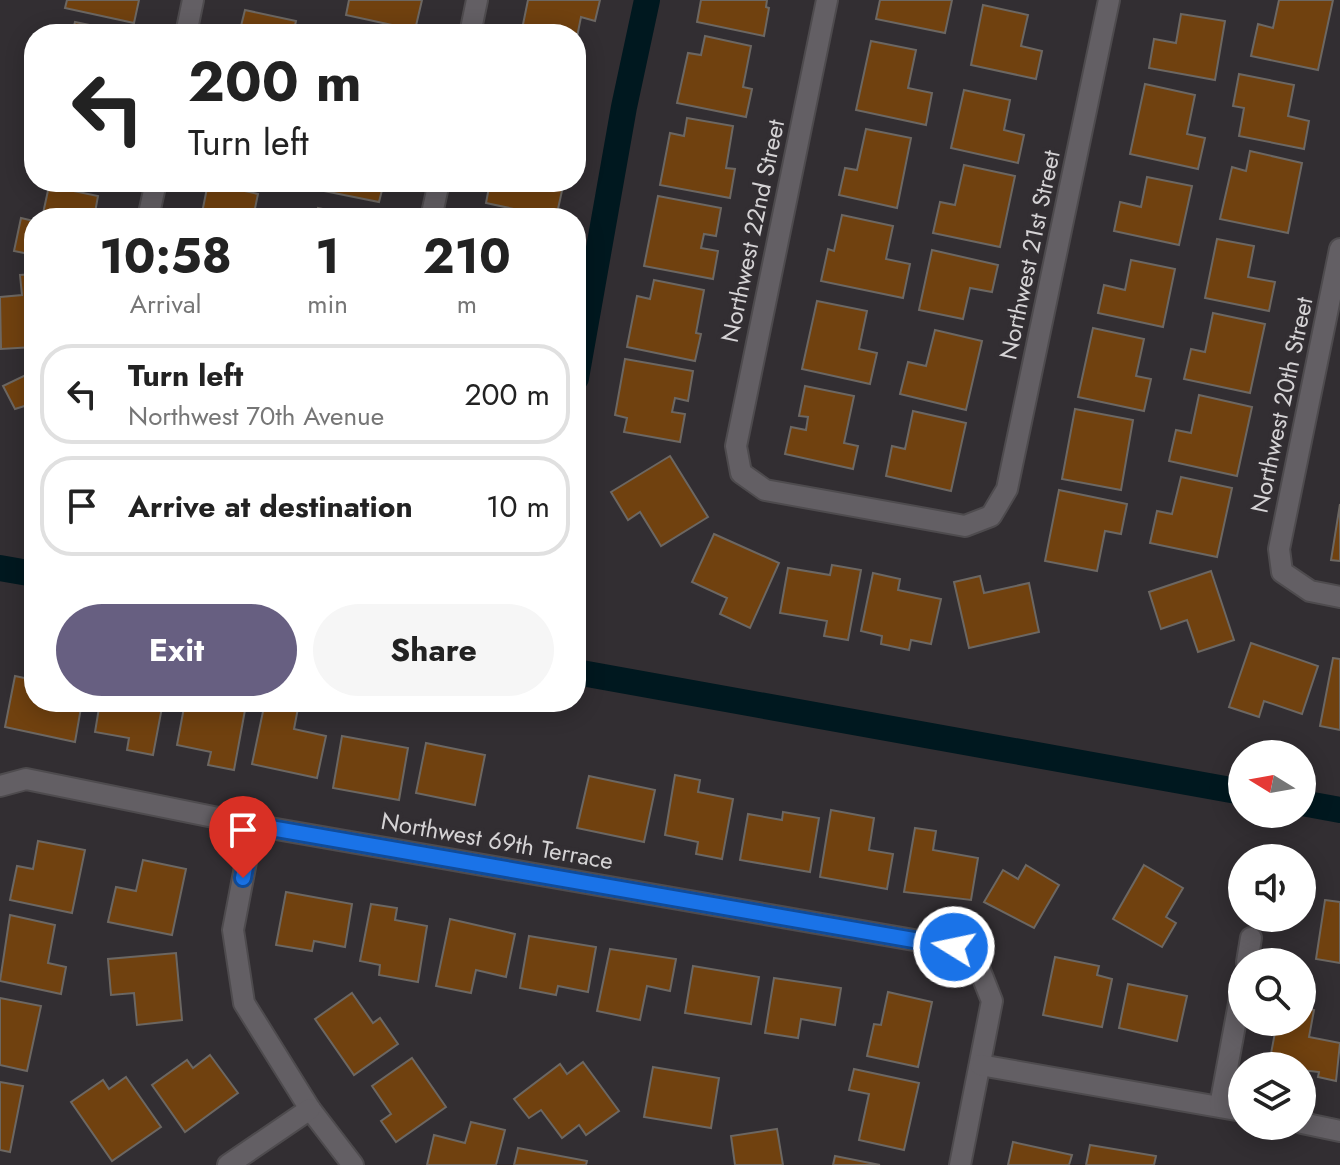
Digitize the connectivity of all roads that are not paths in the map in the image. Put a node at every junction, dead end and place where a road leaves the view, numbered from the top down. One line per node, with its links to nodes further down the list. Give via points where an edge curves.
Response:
1 (193, 0): 5 (street)
2 (477, 0): 6 (street)
3 (827, 0): 8 (street, Northwest 22nd Street, via 736,446 741,473 765,490 965,526)
4 (1109, 0): 8 (street, Northwest 21st Street, via 1007,489)
5 (188, 24)
6 (472, 24)
7 (1340, 249): 9 (street, Northwest 20th Street, via 1279,549 1282,572 1310,591)
8 (991, 516)
9 (1340, 597)
10 (0, 786): 11 (street, Northwest 69th Terrace, via 26,779)
11 (253, 825): 15 (street, Northwest 69th Terrace, via 954,947 979,968 992,1001); 18 (street, via 233,930 244,1003)
12 (1251, 938): 13 (street)
13 (1249, 948)
14 (1233, 1036): 16 (street)
15 (980, 1065): 16 (street); 23 (street)
16 (1220, 1106): 17 (street)
17 (1228, 1108)
18 (310, 1109): 21 (street); 22 (street)
19 (1316, 1126): 20 (street)
20 (1340, 1131)
21 (228, 1165)
22 (353, 1165)
23 (960, 1165)

